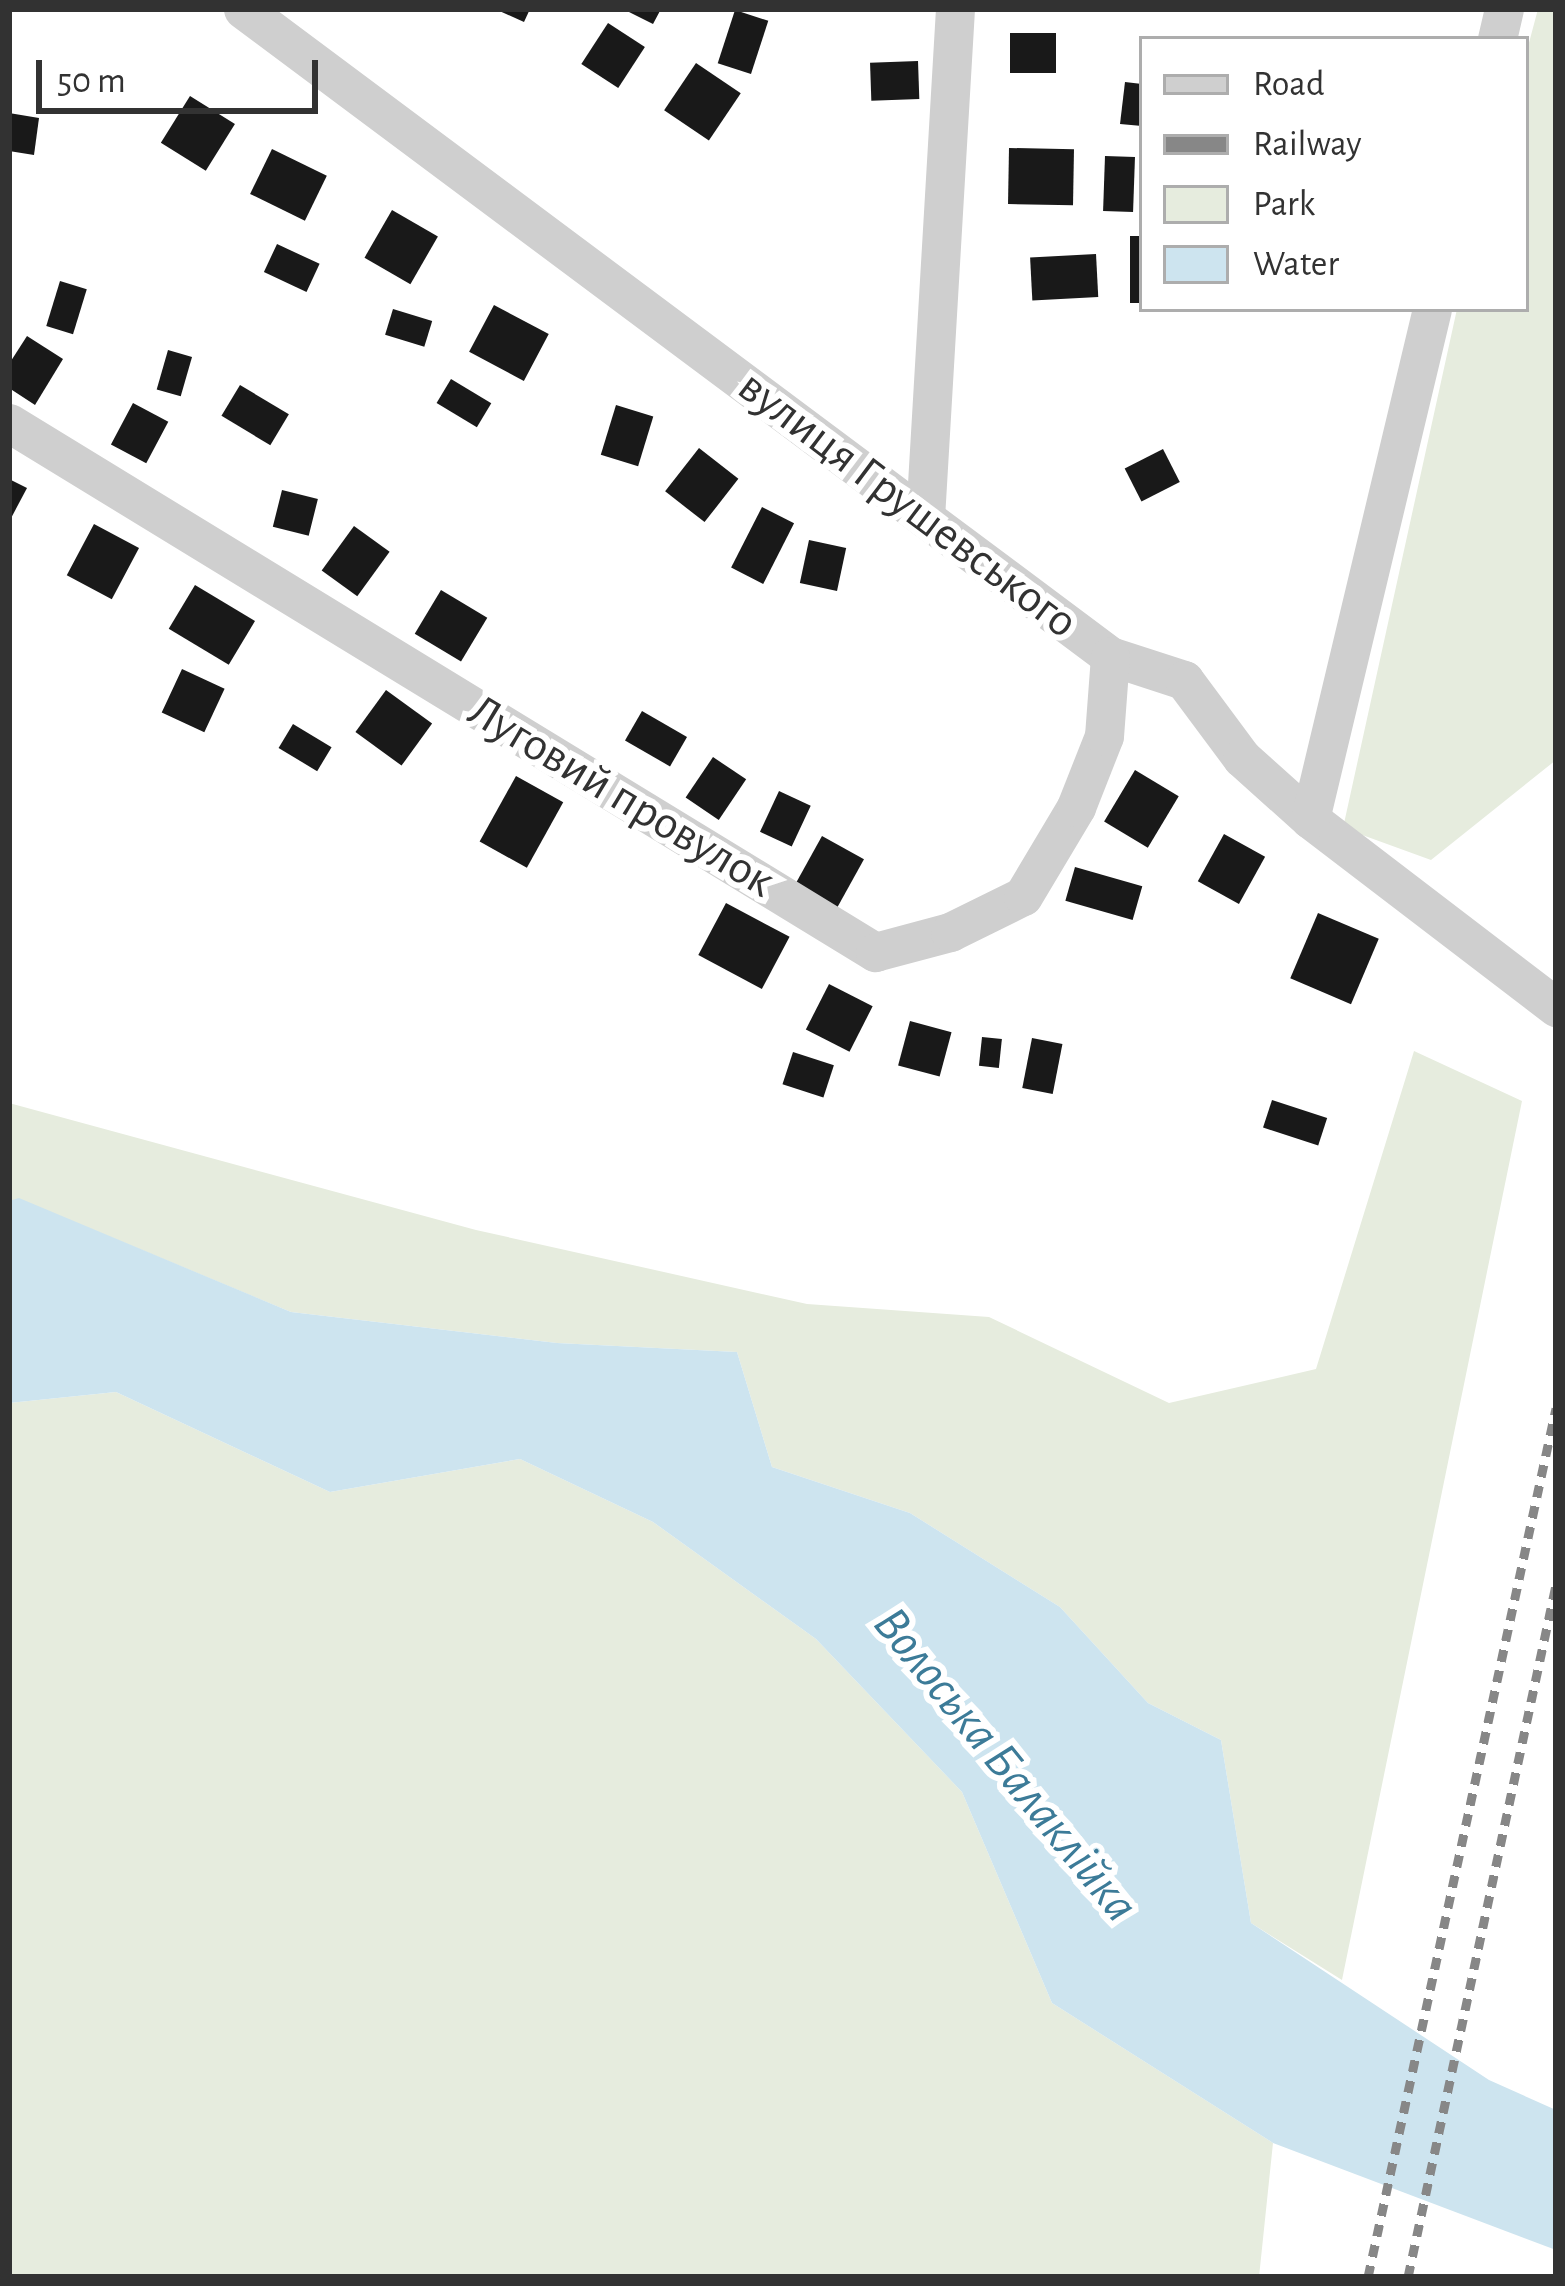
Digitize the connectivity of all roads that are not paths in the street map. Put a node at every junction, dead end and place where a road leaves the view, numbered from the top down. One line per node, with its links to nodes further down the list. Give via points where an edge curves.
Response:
1 (242, 9): 5 (street, вулиця Грушевського)
2 (955, 9): 5 (street)
3 (1431, 312): 7 (street)
4 (9, 423): 6 (street, Луговий провулок, via 875,952 950,932 1023,896 1076,807 1104,736)
5 (925, 518): 6 (street, вулиця Грушевського)
6 (1110, 656): 7 (street, вулиця Грушевського, via 1184,680 1242,758)
7 (1310, 819): 8 (street, вулиця Грушевського)
8 (1556, 1007)

